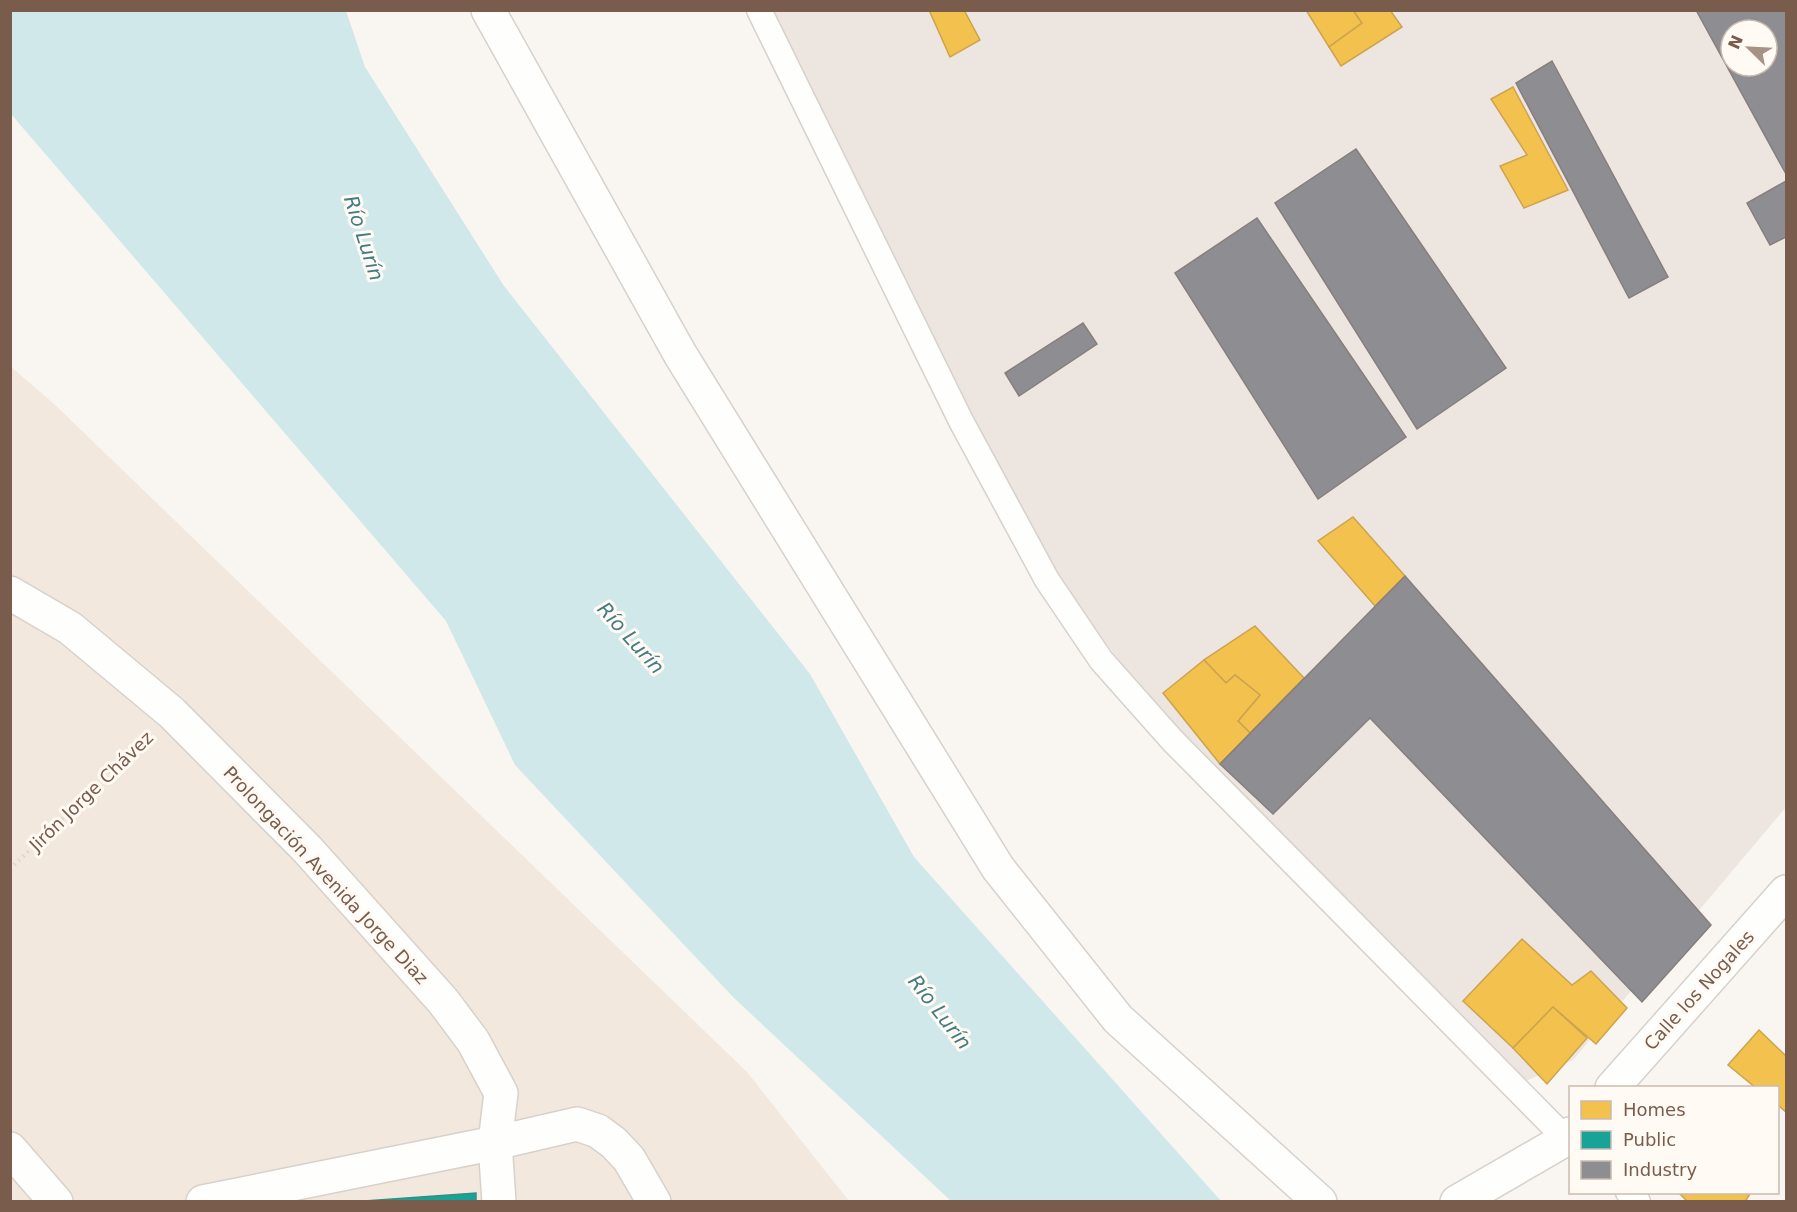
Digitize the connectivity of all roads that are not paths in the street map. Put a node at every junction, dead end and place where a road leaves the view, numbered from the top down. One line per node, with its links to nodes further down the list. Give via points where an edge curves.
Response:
1 (488, 10): 13 (street, via 680,354 998,868 1118,1020)
2 (759, 10): 6 (lane, via 961,421 1047,580 1101,660 1172,740)
3 (10, 593): 7 (street, Prolongación Avenida Jorge Diaz, via 70,628 172,713 307,849 443,1001 473,1041 501,1093)
4 (1786, 892): 5 (street, Calle los Nogales)
5 (1614, 1086)
6 (1569, 1138): 14 (street)
7 (495, 1143): 10 (street); 11 (street, Prolongación Avenida Jorge Diaz); 12 (street, via 577,1124 598,1131 629,1159)
8 (10, 1149): 9 (street)
9 (56, 1202)
10 (203, 1202)
11 (499, 1202)
12 (654, 1202)
13 (1320, 1202)
14 (1457, 1202)

